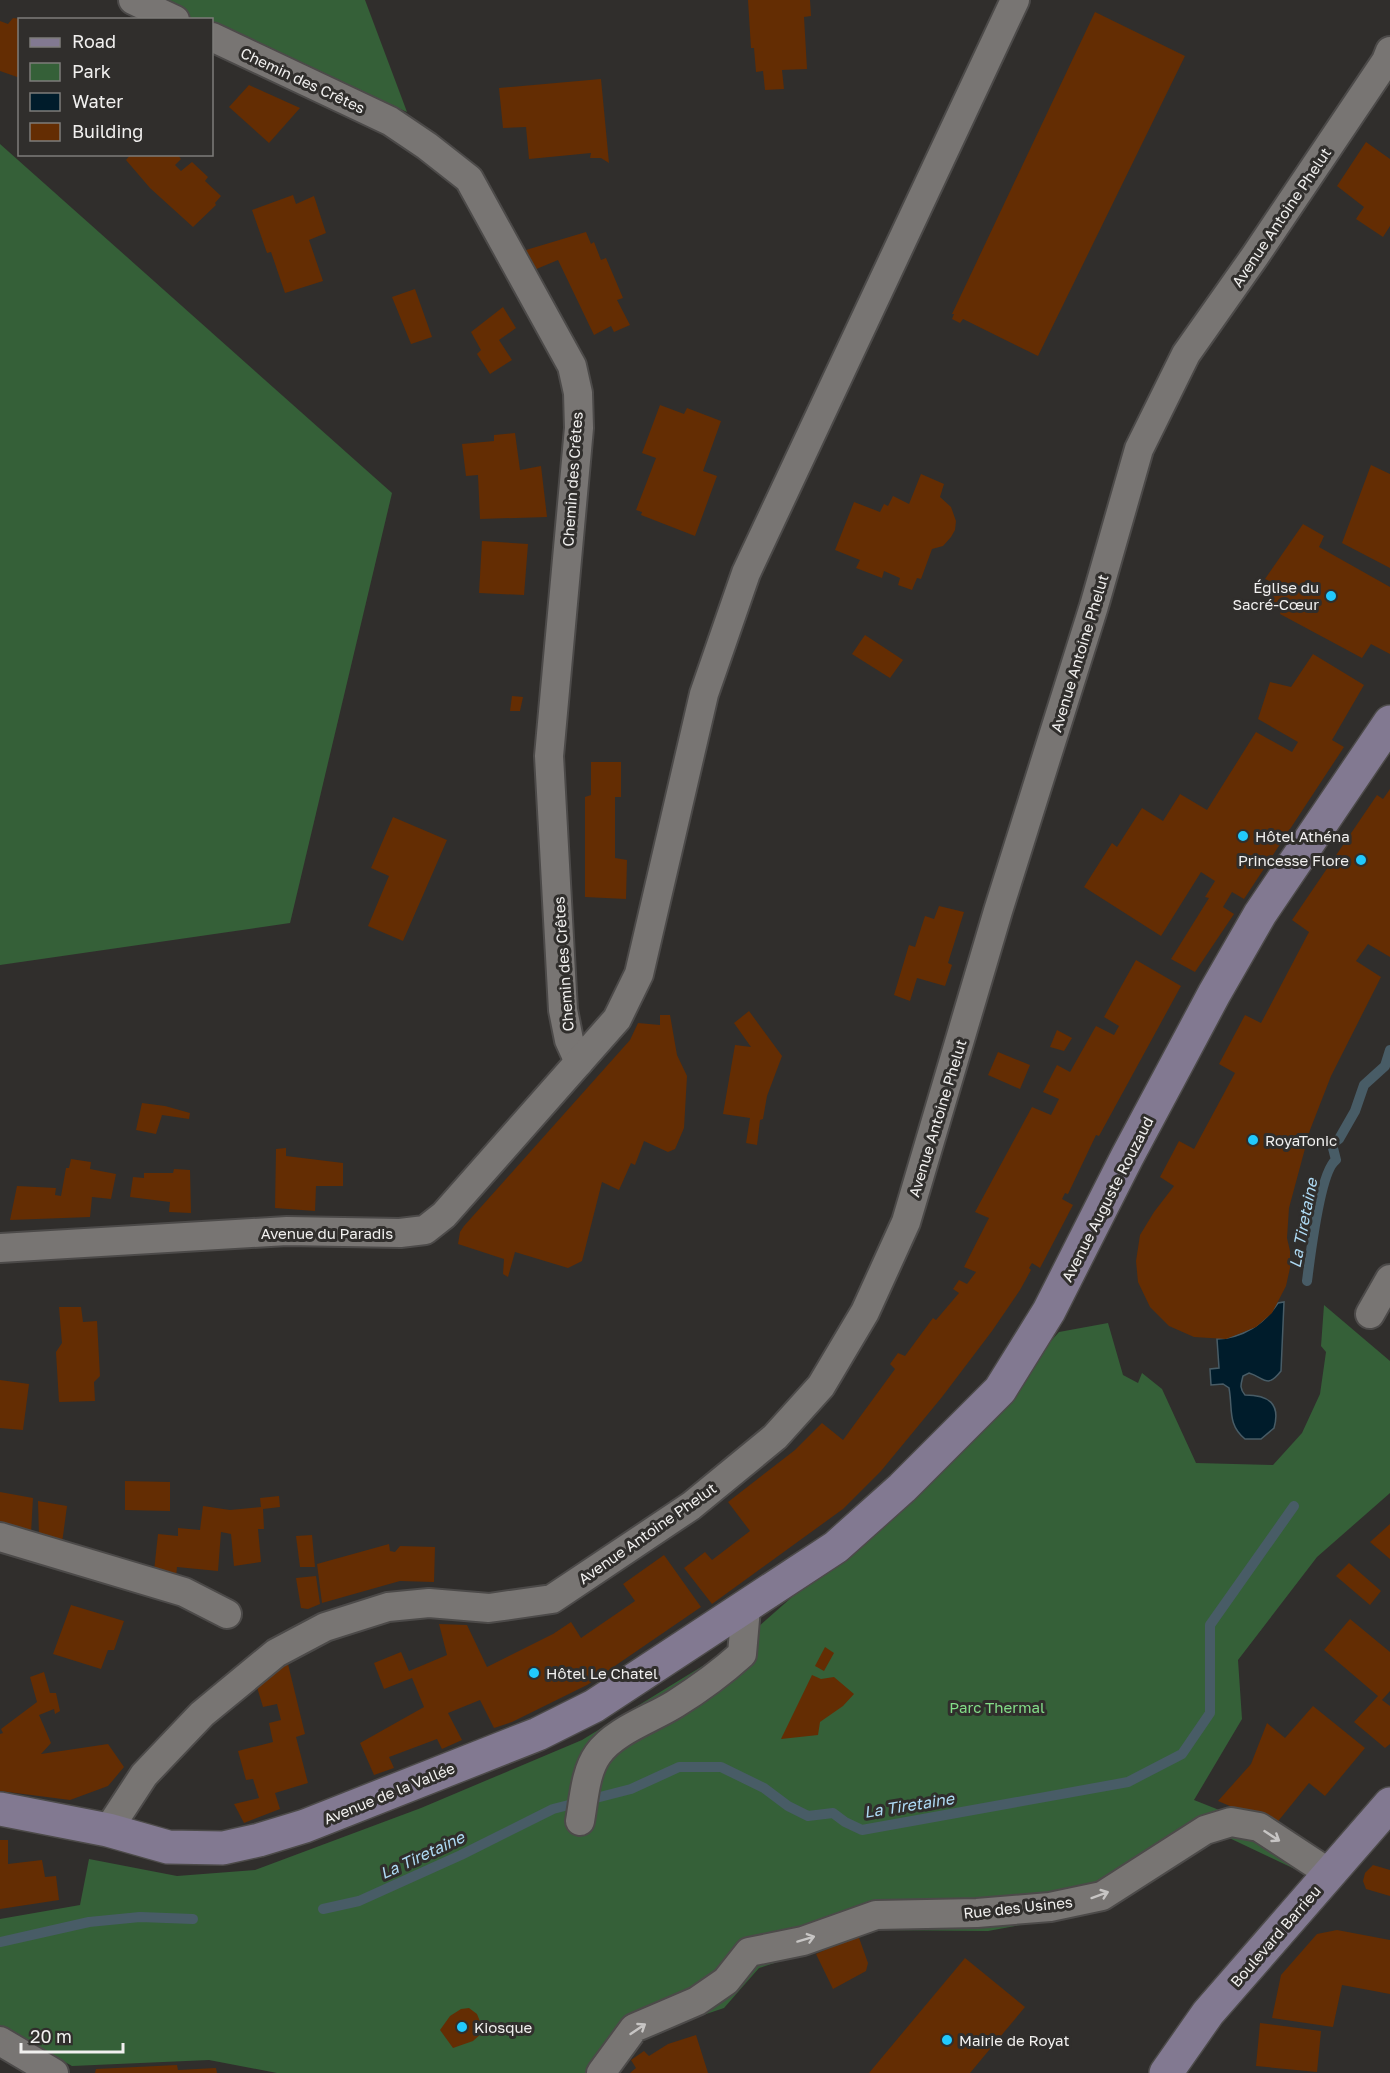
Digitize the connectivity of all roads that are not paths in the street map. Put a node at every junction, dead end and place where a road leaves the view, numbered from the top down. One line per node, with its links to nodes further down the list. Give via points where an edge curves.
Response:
1 (133, 0): 3 (street)
2 (1015, 0): 7 (street, via 746,573 704,694 639,974 617,1019)
3 (171, 18)
4 (213, 37): 7 (street, Chemin des Crêtes, via 390,122 470,179 572,366 579,428 549,756 563,1010 568,1040)
5 (1390, 51): 17 (street, Avenue Antoine Phelut, via 1186,354 1139,449 906,1222 865,1312 821,1386 775,1437 691,1506 552,1599 489,1608 429,1603 388,1607 325,1627 276,1653 202,1714 144,1774)
6 (1390, 722): 12 (main road, Avenue Auguste Rouzaud, via 1260,914 1132,1147 1049,1311 1000,1390 902,1488 836,1547)
7 (579, 1062): 8 (street, Avenue du Paradis, via 444,1215 425,1230 286,1231)
8 (0, 1248)
9 (1390, 1279): 10 (street)
10 (1370, 1314)
11 (0, 1537): 13 (street, via 184,1592)
12 (746, 1608): 16 (street, via 742,1654 674,1705 612,1739 598,1753 590,1767); 17 (main road, Avenue de la Vallée, via 594,1706 538,1734 305,1826 222,1848 168,1847)
13 (227, 1614)
14 (1390, 1804): 18 (main road, Boulevard Barrieu)
15 (0, 1809): 17 (main road, Avenue de la Vallée)
16 (580, 1821)
17 (108, 1830)
18 (1329, 1874): 21 (street, Rue des Usines, one-way to 18, via 634,2028 697,2001 726,1981 749,1952 803,1941 876,1915 1050,1907 1102,1896 1205,1830 1231,1822 1259,1827); 22 (main road, Boulevard Barrieu, via 1208,2013)
19 (0, 2041): 20 (street)
20 (54, 2073)
21 (601, 2073)
22 (1166, 2073)

